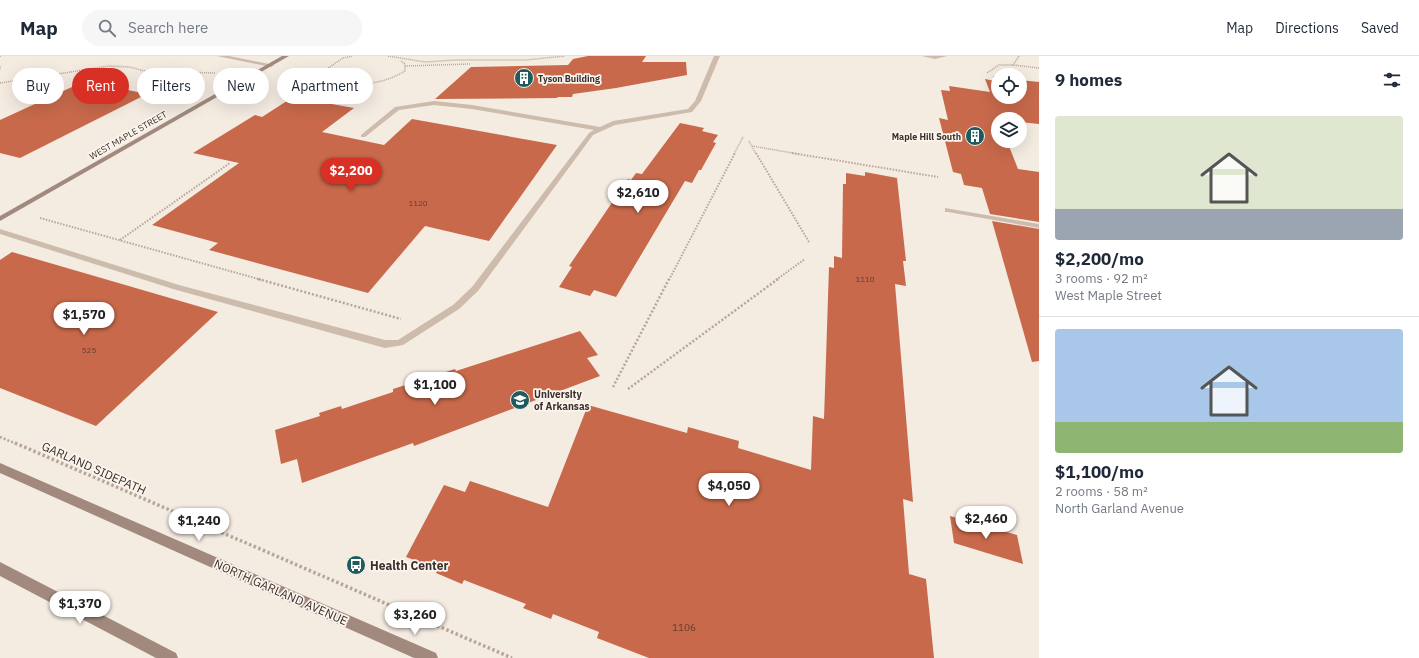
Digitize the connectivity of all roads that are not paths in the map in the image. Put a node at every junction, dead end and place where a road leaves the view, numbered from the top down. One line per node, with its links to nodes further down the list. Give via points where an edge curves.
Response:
1 (220, 56): 6 (street)
2 (286, 56): 6 (main road, WEST MAPLE STREET)
3 (717, 56): 7 (street, via 698,101 690,111 613,123)
4 (925, 56): 5 (street)
5 (944, 56)
6 (271, 65): 10 (main road, WEST MAPLE STREET)
7 (600, 129): 8 (street, via 434,103 397,108); 12 (street, via 591,134 475,289 456,307 400,343 385,344 176,287)
8 (363, 136)
9 (948, 210): 11 (street)
10 (0, 219)
11 (1039, 226)
12 (0, 231)
13 (0, 468): 16 (main road, NORTH GARLAND AVENUE)
14 (0, 569): 15 (main road)
15 (172, 658)
16 (431, 658)

